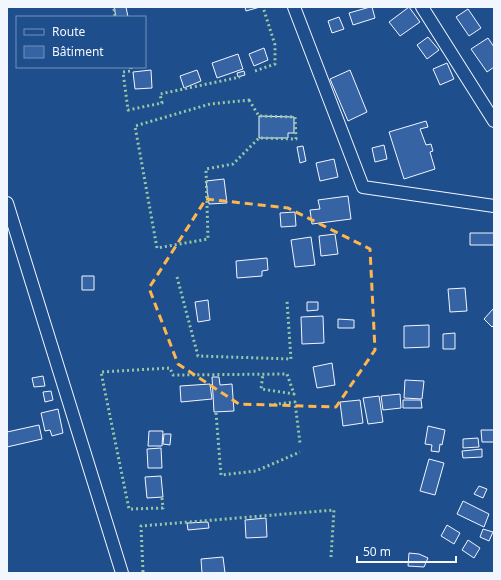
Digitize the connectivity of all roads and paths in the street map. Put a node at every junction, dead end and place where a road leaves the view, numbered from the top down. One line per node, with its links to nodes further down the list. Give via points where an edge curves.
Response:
1 (294, 7): 5 (street, via 363,187)
2 (422, 7): 3 (street)
3 (494, 121)
4 (7, 203): 6 (street)
5 (494, 206)
6 (122, 573)

